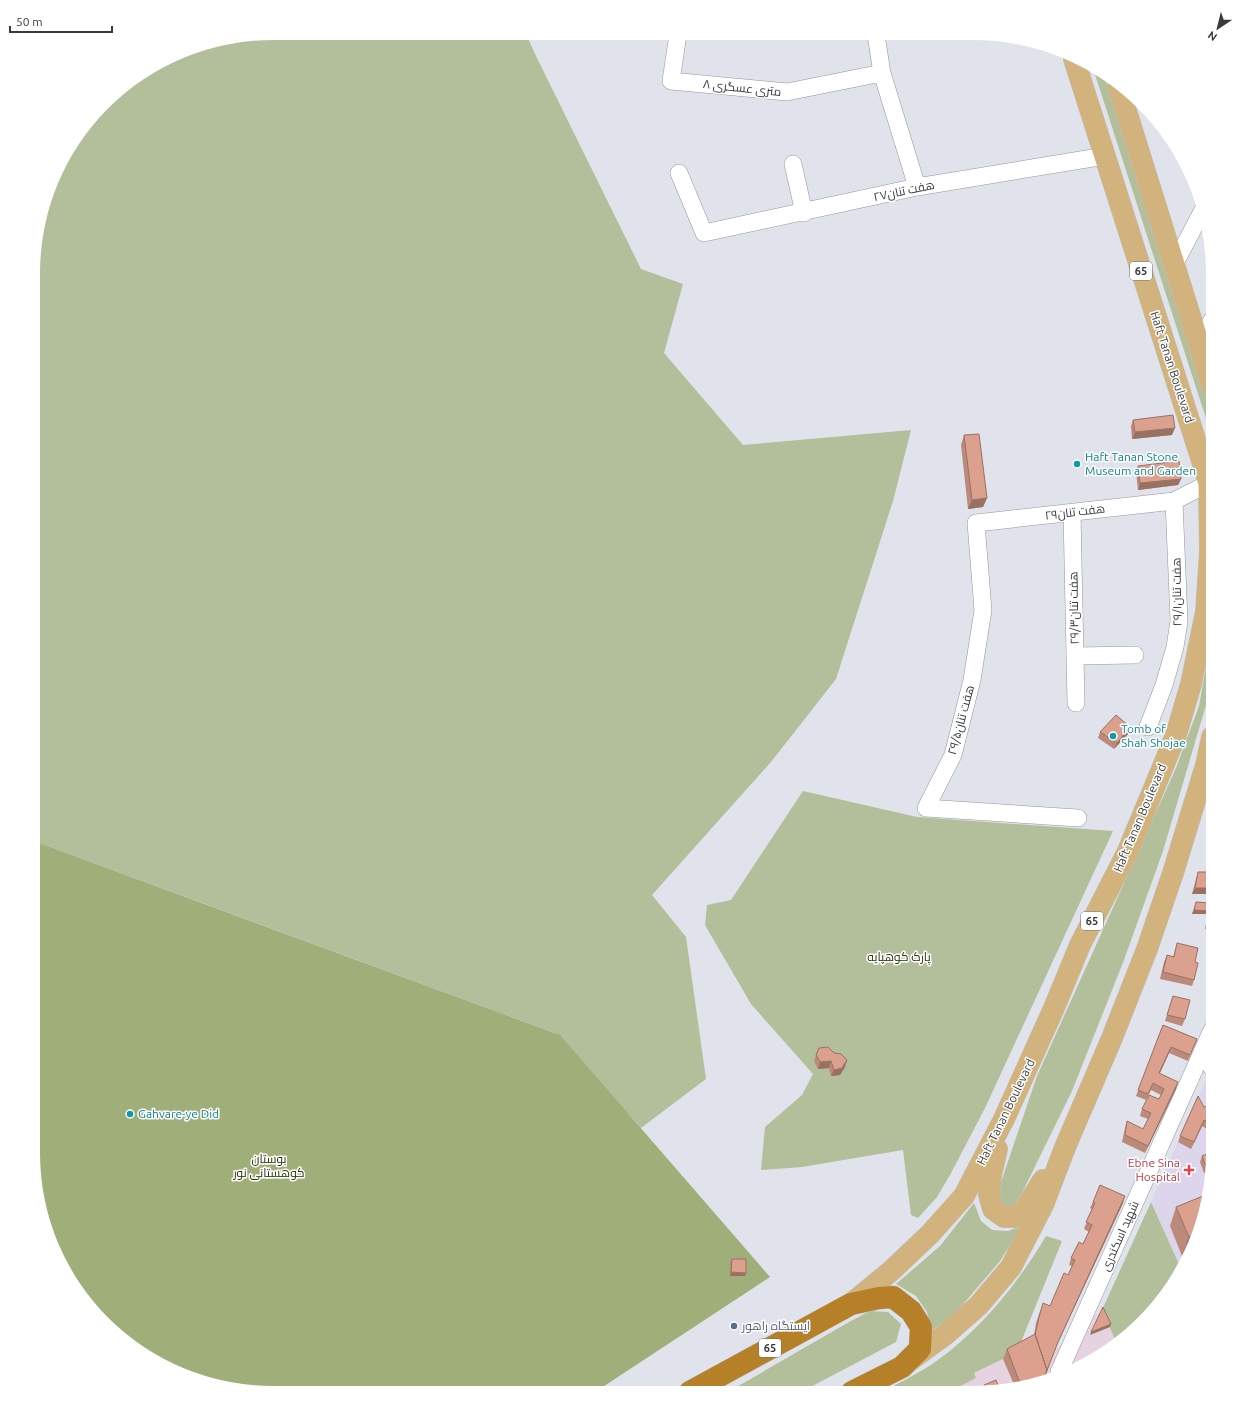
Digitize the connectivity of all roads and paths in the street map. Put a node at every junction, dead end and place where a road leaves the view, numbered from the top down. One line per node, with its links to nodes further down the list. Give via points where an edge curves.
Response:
1 (677, 40): 4 (street, ۸ متری عسگری, via 671,80 787,92)
2 (877, 40): 4 (street)
3 (1076, 64): 6 (main road, Haft Tanan Boulevard / 65)
4 (882, 73): 9 (street)
5 (1121, 93): 12 (main road)
6 (1105, 156): 9 (street, هفت تنان۲۷); 16 (main road, Haft Tanan Boulevard / 65)
7 (793, 164): 10 (street)
8 (679, 173): 10 (street, هفت تنان۲۷, via 704,233)
9 (917, 187): 10 (street, هفت تنان۲۷)
10 (804, 213)
11 (1199, 217): 12 (street)
12 (1175, 263): 14 (main road)
13 (1206, 333): 14 (street)
14 (1200, 346): 15 (main road)
15 (1206, 361)
16 (1206, 474)
17 (1206, 485): 18 (street)
18 (1174, 501): 19 (street, هفت تنان۲۹); 25 (street, ۲۹/۱هفت تنان, via 1179,622 1164,685)
19 (1072, 513): 20 (street, هفت تنان۲۹); 23 (street, ۲۹/۳هفت تنان)
20 (976, 523): 27 (street, ۲۹/۵هفت تنان, via 983,610 972,680 953,755 926,808)
21 (1206, 612): 31 (main road, Haft Tanan Boulevard / 65, via 1191,684 1176,735 1128,850 1080,945)
22 (1135, 655): 23 (street)
23 (1075, 656): 24 (street, ۲۹/۳هفت تنان)
24 (1076, 703)
25 (1148, 727)
26 (1206, 765): 32 (main road, 65, via 1147,949)
27 (1078, 818)
28 (1206, 1044): 29 (street, شهید اسکندری)
29 (1204, 1049): 30 (street); 35 (street, شهید اسکندری)
30 (1206, 1054)
31 (1004, 1119): 32 (main road, via 989,1195 993,1209 1004,1217 1015,1217 1024,1209); 33 (main road, Haft Tanan Boulevard / 65, via 964,1196 892,1271)
32 (1066, 1145): 34 (main road, 65, via 1044,1205 1012,1267 979,1305 946,1334)
33 (850, 1304): 34 (highway, 65, via 893,1298 911,1311 921,1327 920,1349); 36 (highway, 65)
34 (902, 1366): 37 (highway, 65)
35 (1061, 1369)
36 (701, 1386)
37 (864, 1386)

